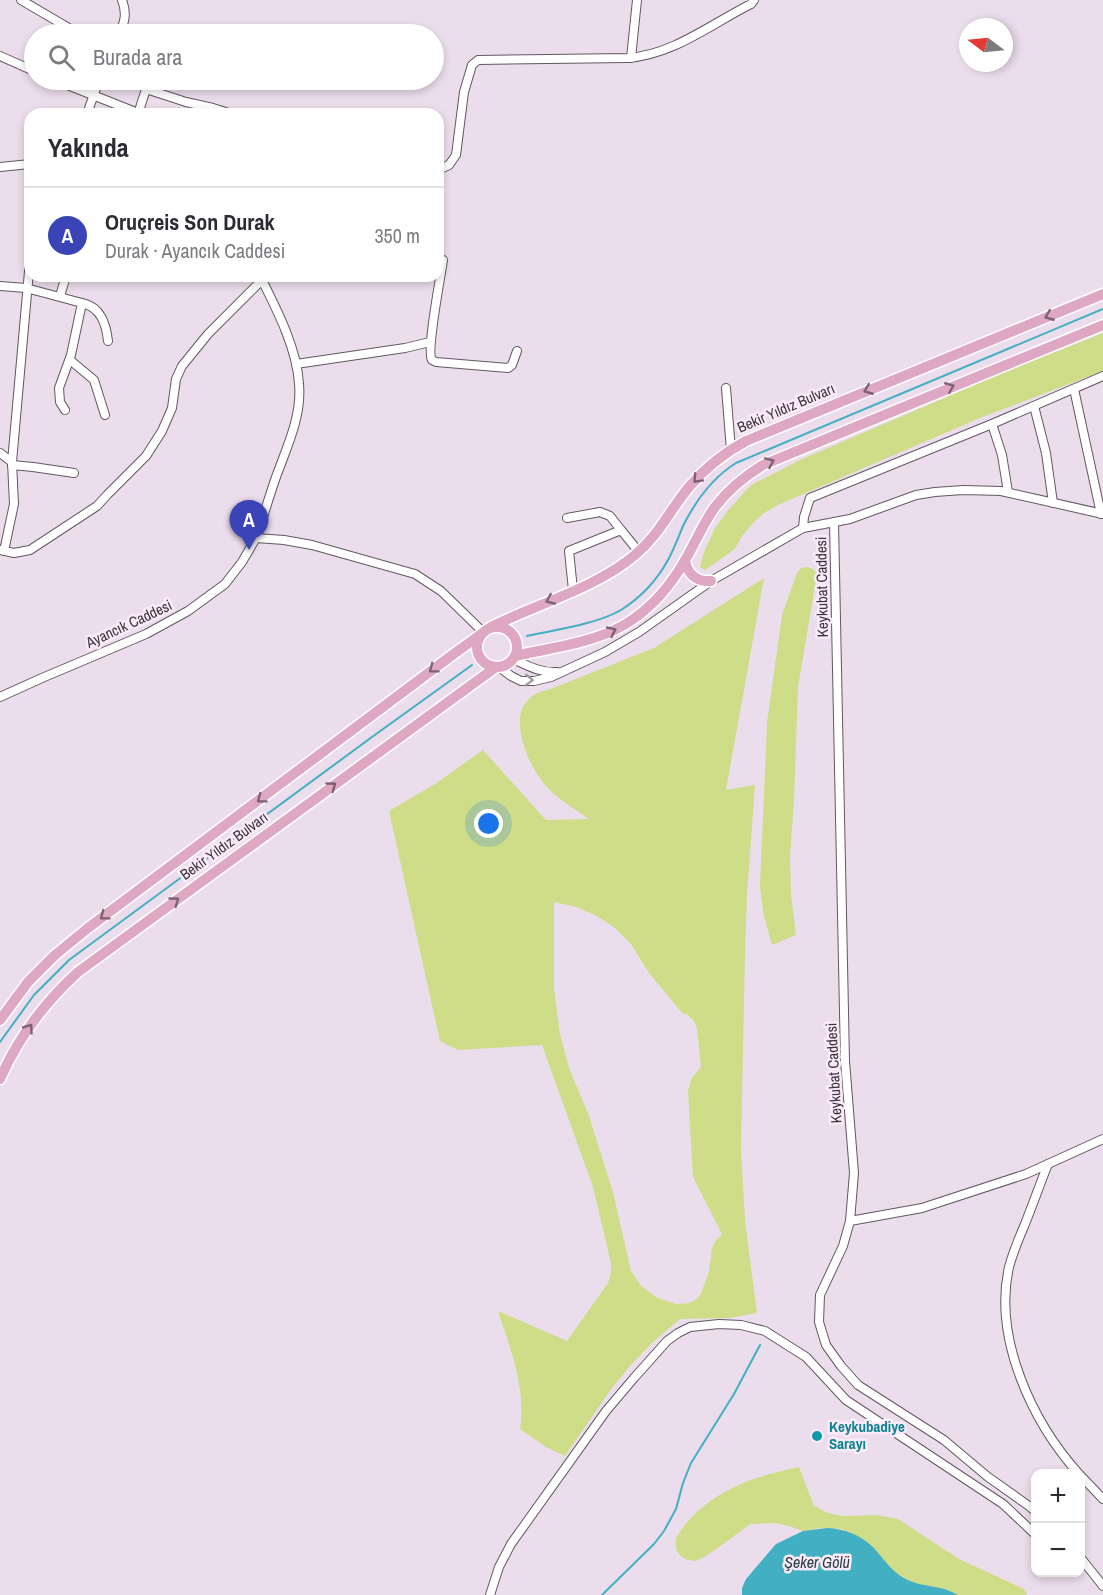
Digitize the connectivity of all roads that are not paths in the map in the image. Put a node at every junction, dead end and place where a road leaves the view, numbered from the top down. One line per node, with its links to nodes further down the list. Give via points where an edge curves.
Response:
1 (21, 0): 5 (street)
2 (122, 0): 6 (street)
3 (637, 0): 8 (street)
4 (754, 0): 8 (street, via 675,46)
5 (62, 24)
6 (124, 24)
7 (0, 56): 9 (street)
8 (631, 58): 21 (street, via 478,60 472,65 464,92 456,154)
9 (24, 67)
10 (80, 90): 14 (street)
11 (95, 90): 14 (street)
12 (146, 90): 17 (street)
13 (149, 90): 18 (street)
14 (93, 95): 15 (street); 16 (street)
15 (89, 108)
16 (124, 108)
17 (140, 108)
18 (213, 108)
19 (24, 165): 20 (street)
20 (0, 167)
21 (444, 167)
22 (27, 282): 28 (street)
23 (64, 282): 30 (street)
24 (257, 282): 57 (street, via 182,366 169,416 146,456 97,506 30,550)
25 (263, 282): 37 (street, Ayancık Caddesi)
26 (440, 282): 34 (street)
27 (0, 286): 28 (street)
28 (26, 288): 30 (street); 47 (street)
29 (1103, 294): 45 (main road, Bekir Yıldız Bulvarı, one-way to 45, via 756,435)
30 (60, 296): 31 (street)
31 (82, 303): 33 (street, via 100,314); 36 (street)
32 (1103, 325): 59 (main road, one-way to 32, via 719,503 763,465)
33 (108, 341)
34 (430, 342): 35 (street, via 431,358 436,362 508,368); 37 (street)
35 (517, 351)
36 (70, 360): 42 (street, via 59,388); 43 (street, via 94,380)
37 (296, 364): 56 (street, Ayancık Caddesi, via 300,394 294,428)
38 (1103, 376): 40 (street)
39 (726, 388): 45 (street)
40 (1074, 389): 41 (street); 51 (street)
41 (1034, 406): 44 (street); 50 (street)
42 (65, 410)
43 (105, 415)
44 (992, 424): 49 (street); 54 (street, via 810,498)
45 (730, 450): 58 (main road, Bekir Yıldız Bulvarı, one-way to 58, via 696,478)
46 (0, 453): 47 (street)
47 (12, 464): 48 (street); 57 (street, via 14,504)
48 (74, 473)
49 (1008, 492): 50 (street); 53 (street, via 975,489 926,493)
50 (1053, 503): 51 (street)
51 (1102, 514)
52 (567, 518): 55 (street, via 603,513)
53 (834, 522): 54 (street); 71 (street, Keykubat Caddesi, via 845,1061 854,1173)
54 (803, 528): 60 (street)
55 (621, 530): 58 (street); 61 (street, via 569,551)
56 (256, 538): 62 (street, via 312,545 415,574 441,591); 66 (street, Ayancık Caddesi, via 225,584 188,611 146,634)
57 (2, 550)
58 (639, 552): 61 (main road, Bekir Yıldız Bulvarı, via 613,571)
59 (685, 561): 60 (main road, via 695,578); 63 (main road, one-way to 59, via 589,640 623,626 661,595)
60 (711, 581): 65 (street, via 639,632)
61 (573, 590): 62 (main road, Bekir Yıldız Bulvarı, one-way to 62)
62 (485, 631): 63 (main road, via 500,626 512,633 517,645); 64 (main road, via 477,648 480,657); 67 (main road, Bekir Yıldız Bulvarı, one-way to 67, via 88,928 28,982)
63 (514, 658): 64 (main road); 65 (street, via 542,672)
64 (498, 667): 65 (street, one-way to 65, via 527,682); 68 (main road, Bekir Yıldız Bulvarı, one-way to 64, via 33,1022 78,972)
65 (562, 671)
66 (0, 697)
67 (0, 1020)
68 (0, 1079)
69 (1103, 1139): 70 (street)
70 (1048, 1164): 71 (street, via 922,1208); 72 (street, via 1012,1256 1006,1316 1013,1353 1031,1402 1055,1445)
71 (850, 1221): 75 (street, Keykubat Caddesi, via 820,1295 819,1322 826,1345 858,1385 944,1440)
72 (1076, 1469)
73 (1085, 1479): 74 (street)
74 (1103, 1499)
75 (1031, 1508)
76 (1031, 1531): 79 (street, via 1003,1504 846,1400 806,1357 765,1331 730,1324 702,1325 672,1337 606,1411 511,1544)
77 (1085, 1563): 78 (street)
78 (1103, 1586)
79 (490, 1595)

